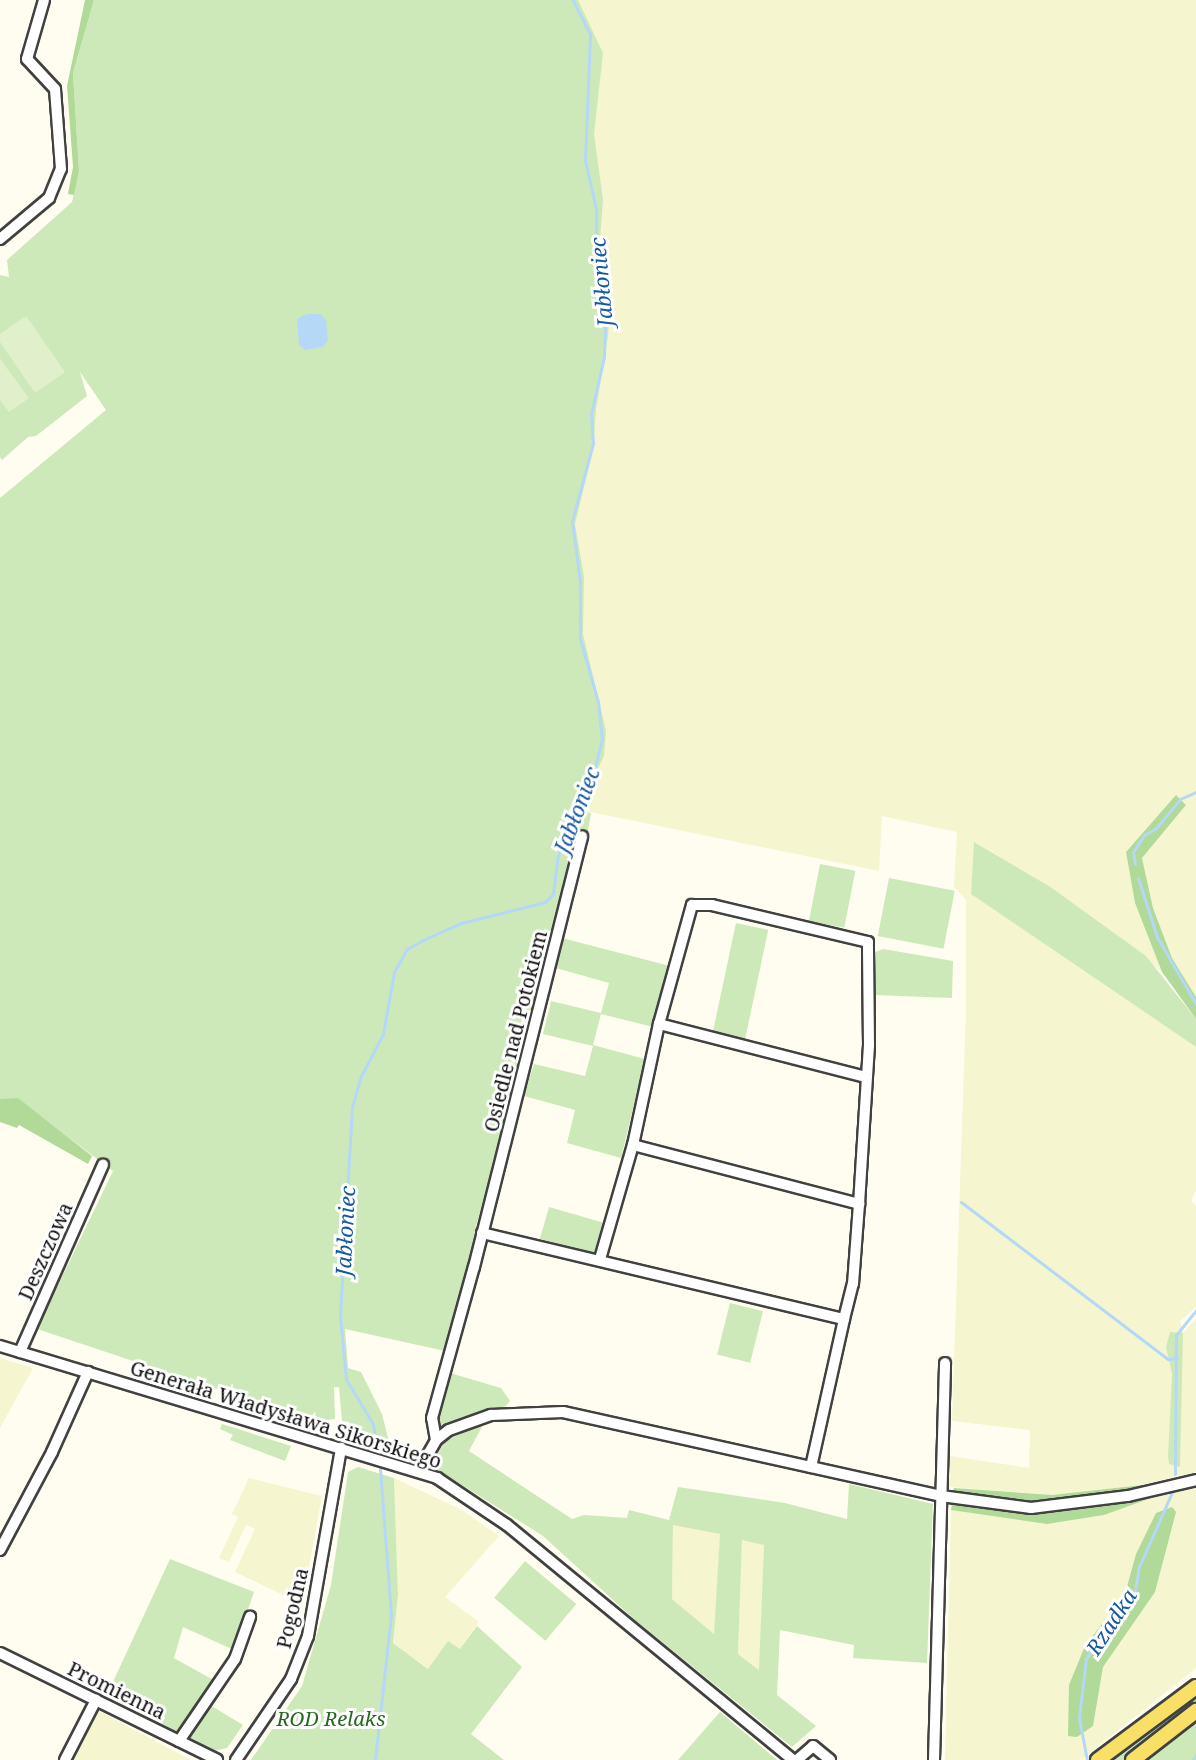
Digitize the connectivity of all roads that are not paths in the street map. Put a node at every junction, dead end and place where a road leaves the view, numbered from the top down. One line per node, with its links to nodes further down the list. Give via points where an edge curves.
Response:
1 (44, 0): 2 (street, via 27,59 55,89 61,169 49,198)
2 (0, 239)
3 (582, 836): 9 (street, Osiedle nad Potokiem)
4 (659, 1024): 5 (street); 5 (street, via 692,905 712,906 868,942); 6 (street)
5 (866, 1077): 8 (street)
6 (633, 1145): 8 (street); 10 (street)
7 (103, 1165): 13 (street, Deszczowa)
8 (859, 1204): 11 (street, via 854,1284)
9 (482, 1233): 10 (street); 16 (street, Osiedle nad Potokiem, via 432,1418)
10 (600, 1259): 11 (street)
11 (844, 1319): 18 (street)
12 (0, 1346): 13 (street, Generała Władysława Sikorskiego)
13 (20, 1352): 15 (street, Generała Władysława Sikorskiego)
14 (945, 1363): 21 (street)
15 (88, 1372): 17 (street, Generała Władysława Sikorskiego); 22 (street, via 52,1452)
16 (436, 1440): 18 (street, via 449,1430 491,1415 563,1412); 19 (street)
17 (341, 1448): 19 (street, Generała Władysława Sikorskiego); 31 (street, Pogodna, via 308,1636 291,1679)
18 (811, 1467): 21 (street)
19 (419, 1470): 32 (street, Generała Władysława Sikorskiego, via 459,1491 507,1525)
20 (1196, 1480): 21 (street, via 1128,1496 1031,1508)
21 (941, 1496): 35 (street)
22 (0, 1550)
23 (250, 1617): 28 (street, via 235,1659)
24 (0, 1653): 26 (street, Promienna)
25 (1196, 1687): 36 (main road)
26 (96, 1700): 28 (street, Promienna); 29 (street)
27 (1196, 1711): 37 (main road)
28 (179, 1741): 30 (street, Promienna)
29 (65, 1760)
30 (217, 1760)
31 (236, 1760)
32 (792, 1760)
33 (797, 1760): 34 (street, via 813,1746)
34 (830, 1760)
35 (934, 1760)
36 (1098, 1760)
37 (1133, 1760)

